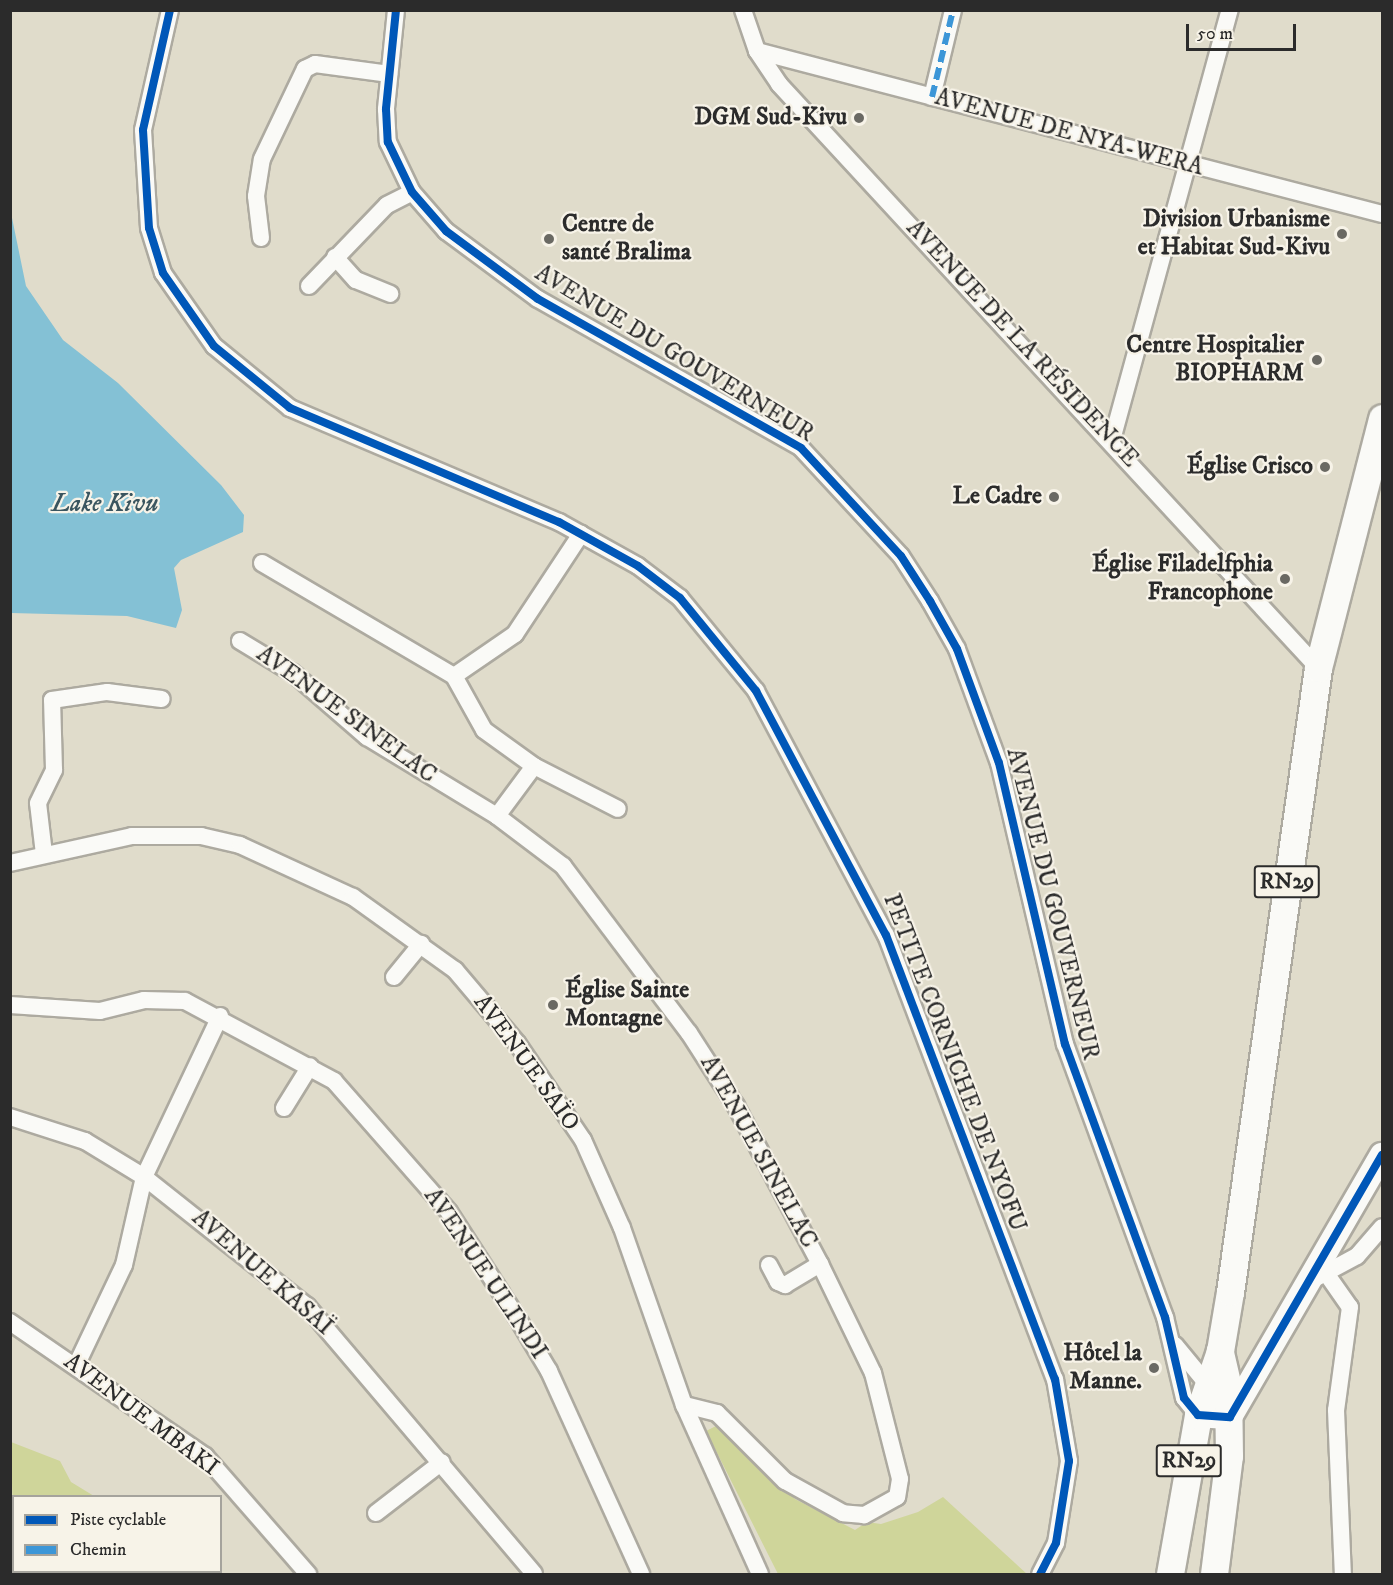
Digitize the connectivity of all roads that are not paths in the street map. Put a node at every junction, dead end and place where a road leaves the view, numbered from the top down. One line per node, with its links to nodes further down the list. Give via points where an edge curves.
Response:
1 (170, 10): 18 (street, PETITE CORNICHE DE NYOFU, via 143,130 143,182 163,273 183,308 222,353 290,408)
2 (396, 10): 7 (street, AVENUE DU GOUVERNEUR)
3 (743, 10): 6 (street, AVENUE DE LA RÉSIDENCE)
4 (953, 10): 8 (street)
5 (1230, 10): 9 (street)
6 (757, 51): 8 (street, AVENUE DE NYA-WERA); 17 (street, AVENUE DE LA RÉSIDENCE, via 779,84)
7 (389, 74): 10 (street, AVENUE DU GOUVERNEUR, via 388,142); 12 (street, via 315,64 305,69 260,167 256,196)
8 (932, 98): 9 (street, AVENUE DE NYA-WERA)
9 (1187, 165): 11 (street, AVENUE DE NYA-WERA); 17 (street)
10 (412, 192): 13 (street, via 387,205); 44 (street, AVENUE DU GOUVERNEUR, via 446,231 538,299 801,448 834,478 918,583 957,649 999,763 1065,1044)
11 (1383, 214)
12 (261, 238)
13 (335, 257): 14 (street); 15 (street, via 356,280)
14 (309, 286)
15 (390, 294)
16 (1383, 418): 21 (main road, RN29)
17 (1112, 440): 21 (street, AVENUE DE LA RÉSIDENCE)
18 (581, 534): 22 (street, via 515,634); 56 (street, PETITE CORNICHE DE NYOFU, via 680,598 718,638 756,691 886,935 1055,1379 1069,1461 1056,1543)
19 (262, 563): 22 (street)
20 (240, 641): 26 (street, AVENUE SINELAC, via 293,673 376,743)
21 (1318, 668): 46 (main road, RN29)
22 (454, 676): 24 (street, via 484,730)
23 (162, 699): 27 (street, via 107,692 52,700 54,770 38,803)
24 (534, 766): 25 (street); 26 (street)
25 (618, 809)
26 (497, 816): 39 (street, AVENUE SINELAC, via 563,866 689,1034 736,1106)
27 (45, 854): 28 (street, AVENUE SAÏO); 29 (street, AVENUE SAÏO, via 165,834 240,845 312,874)
28 (10, 863)
29 (422, 944): 30 (street); 47 (street, AVENUE SAÏO, via 487,1005 583,1140 622,1228)
30 (394, 976)
31 (10, 1005): 32 (street, AVENUE ULINDI, via 100,1011 167,998)
32 (220, 1016): 33 (street, AVENUE ULINDI); 37 (street)
33 (310, 1066): 34 (street); 54 (street, AVENUE ULINDI, via 367,1115 449,1212 549,1371)
34 (284, 1108)
35 (10, 1117): 37 (street, AVENUE KASAÏ, via 85,1141)
36 (1383, 1155): 41 (street)
37 (144, 1177): 45 (street, via 124,1265); 50 (street, AVENUE KASAÏ, via 307,1306)
38 (1383, 1227): 41 (street, via 1357,1256)
39 (820, 1264): 40 (street, via 785,1285 778,1282); 47 (street, AVENUE SINELAC, via 876,1384 900,1479 897,1497 864,1515 843,1514 785,1482 717,1413)
40 (769, 1265)
41 (1319, 1275): 43 (street); 59 (street, via 1350,1307 1336,1410)
42 (10, 1322): 45 (street, AVENUE MBAKI)
43 (1273, 1337): 46 (street); 49 (street)
44 (1173, 1342): 46 (street); 48 (street, AVENUE DU GOUVERNEUR, via 1184,1398)
45 (76, 1366): 52 (street, AVENUE MBAKI, via 205,1456)
46 (1217, 1385): 48 (main road, RN29); 49 (main road, RN29)
47 (684, 1405): 55 (street, AVENUE SAÏO)
48 (1198, 1415): 49 (street); 57 (main road, RN29)
49 (1230, 1417): 58 (main road, RN29)
50 (442, 1462): 51 (street); 53 (street, AVENUE KASAÏ)
51 (376, 1513)
52 (308, 1575)
53 (534, 1575)
54 (641, 1575)
55 (760, 1575)
56 (1040, 1575)
57 (1170, 1575)
58 (1214, 1575)
59 (1342, 1575)

